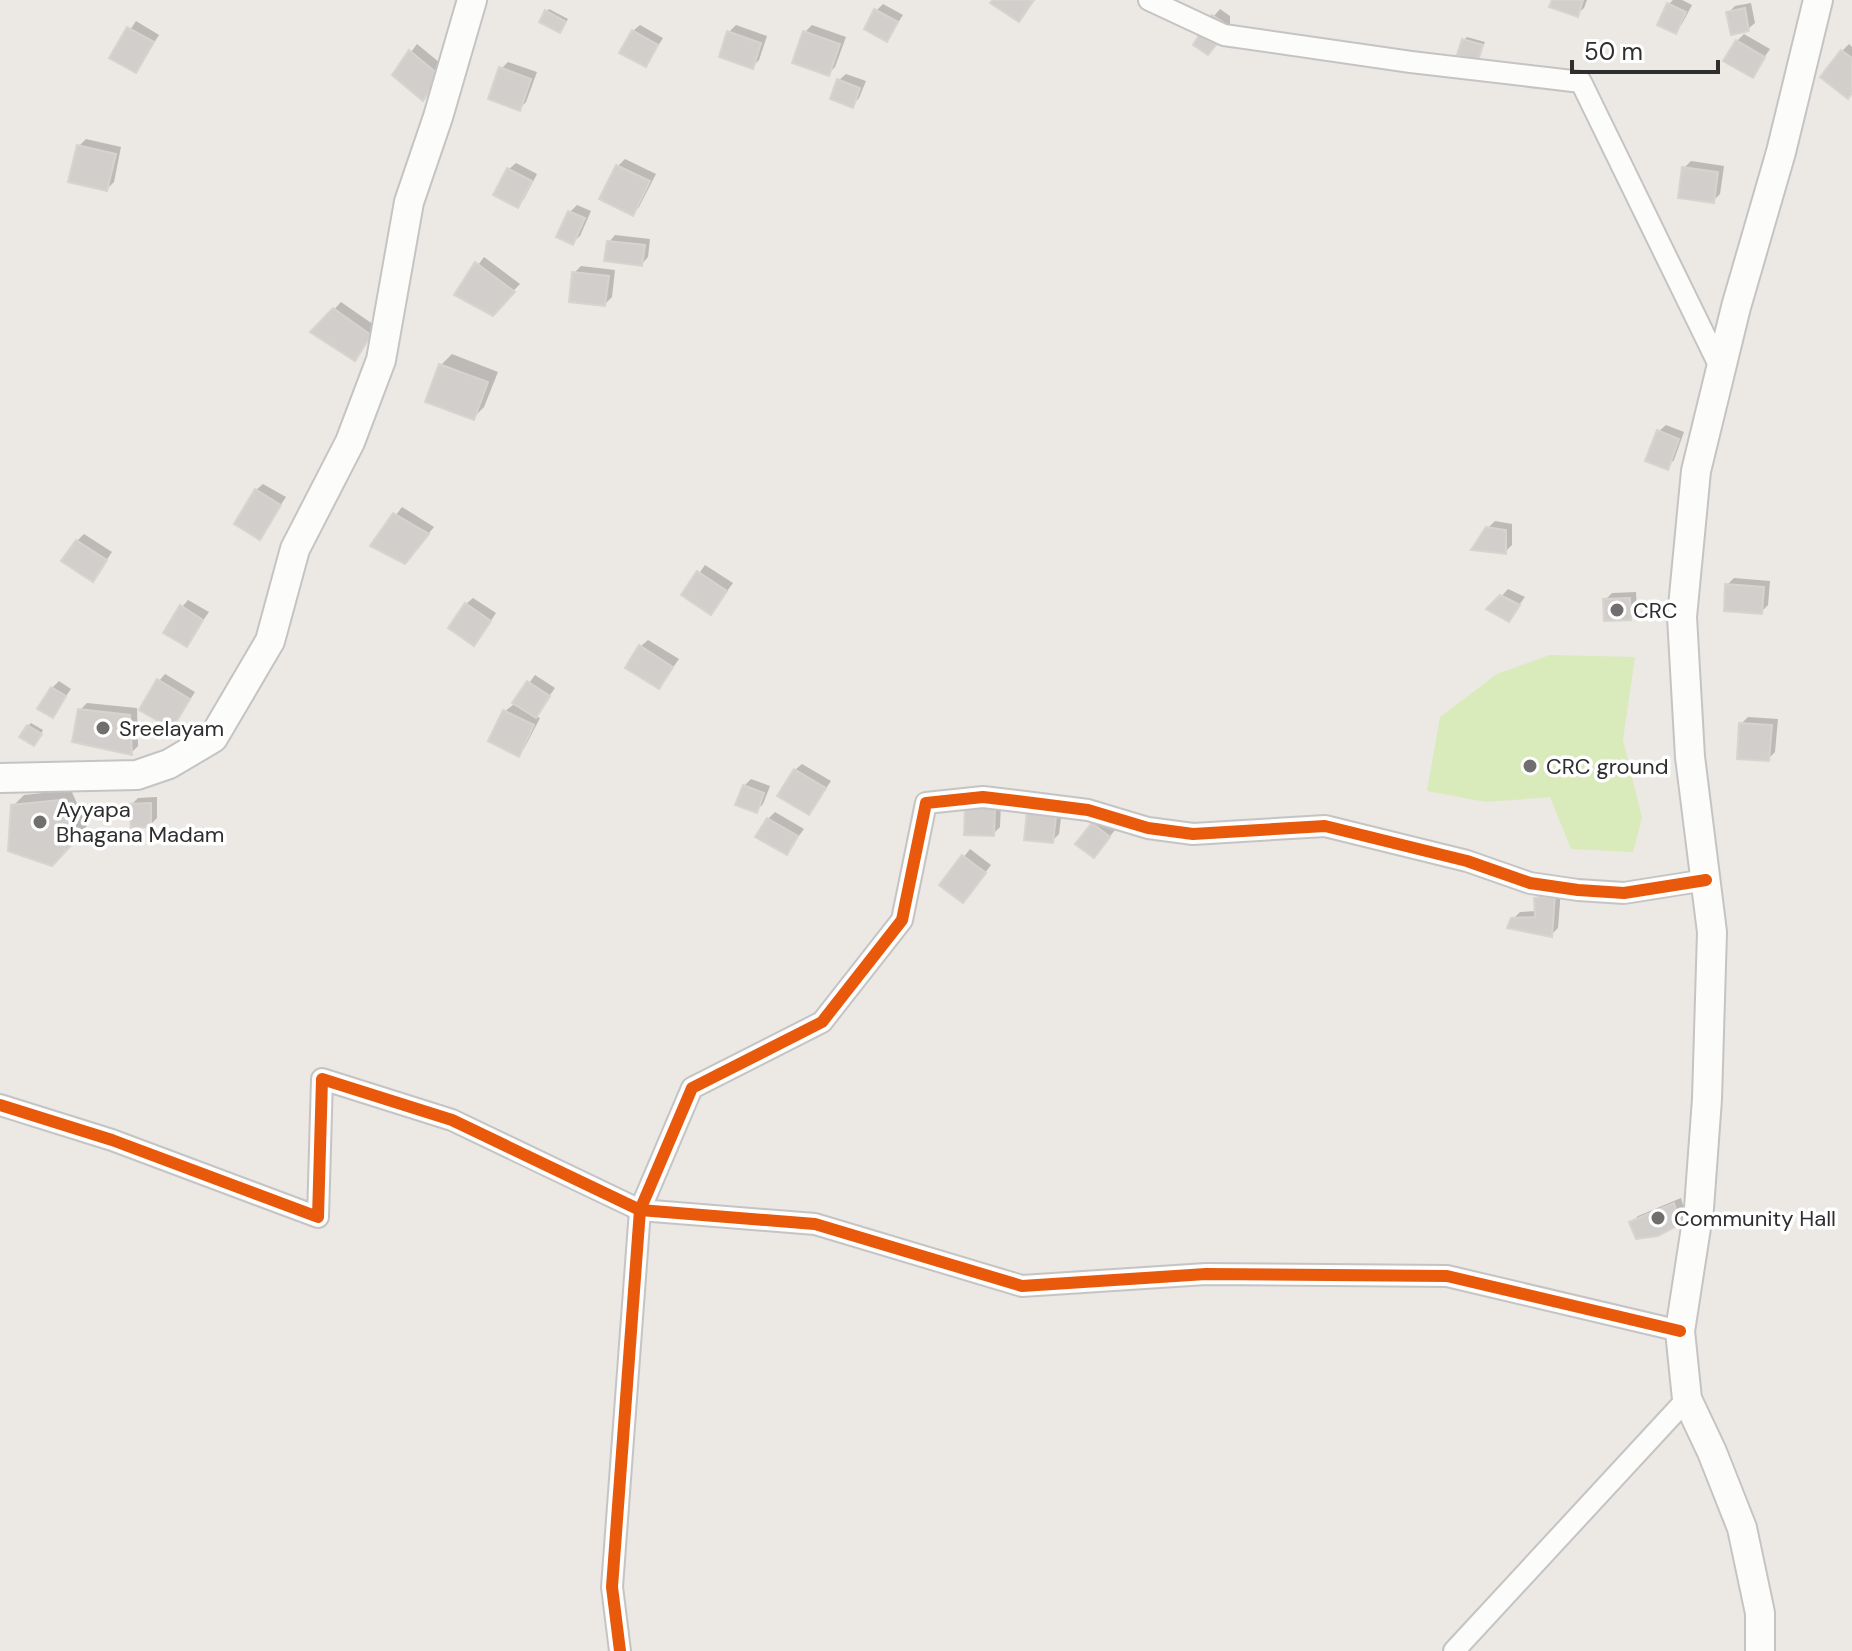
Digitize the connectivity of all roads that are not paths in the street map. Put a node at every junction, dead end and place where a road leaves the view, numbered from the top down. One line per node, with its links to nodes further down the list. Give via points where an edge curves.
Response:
1 (472, 0): 5 (street, via 409,202 381,360 350,442 295,549 270,641 213,738 169,764 137,775)
2 (1149, 0): 4 (street, via 1224,35 1581,82)
3 (1818, 0): 4 (street)
4 (1721, 369): 6 (street, via 1696,471 1682,617 1690,757)
5 (0, 778)
6 (1706, 880): 8 (street, via 1624,893 1578,890 1530,883 1467,861 1325,826 1193,834 1148,828 1088,810 983,797 926,803 902,920 822,1022 692,1088); 9 (street, via 1712,932 1707,1099 1699,1208)
7 (0, 1105): 8 (street, via 112,1140 318,1217 322,1079 452,1120)
8 (640, 1210): 9 (street, via 815,1224 1022,1286 1206,1274 1447,1276); 11 (street, via 612,1587)
9 (1680, 1331): 10 (street)
10 (1687, 1399): 12 (street); 13 (street, via 1742,1528 1760,1613)
11 (620, 1651)
12 (1454, 1651)
13 (1760, 1651)

